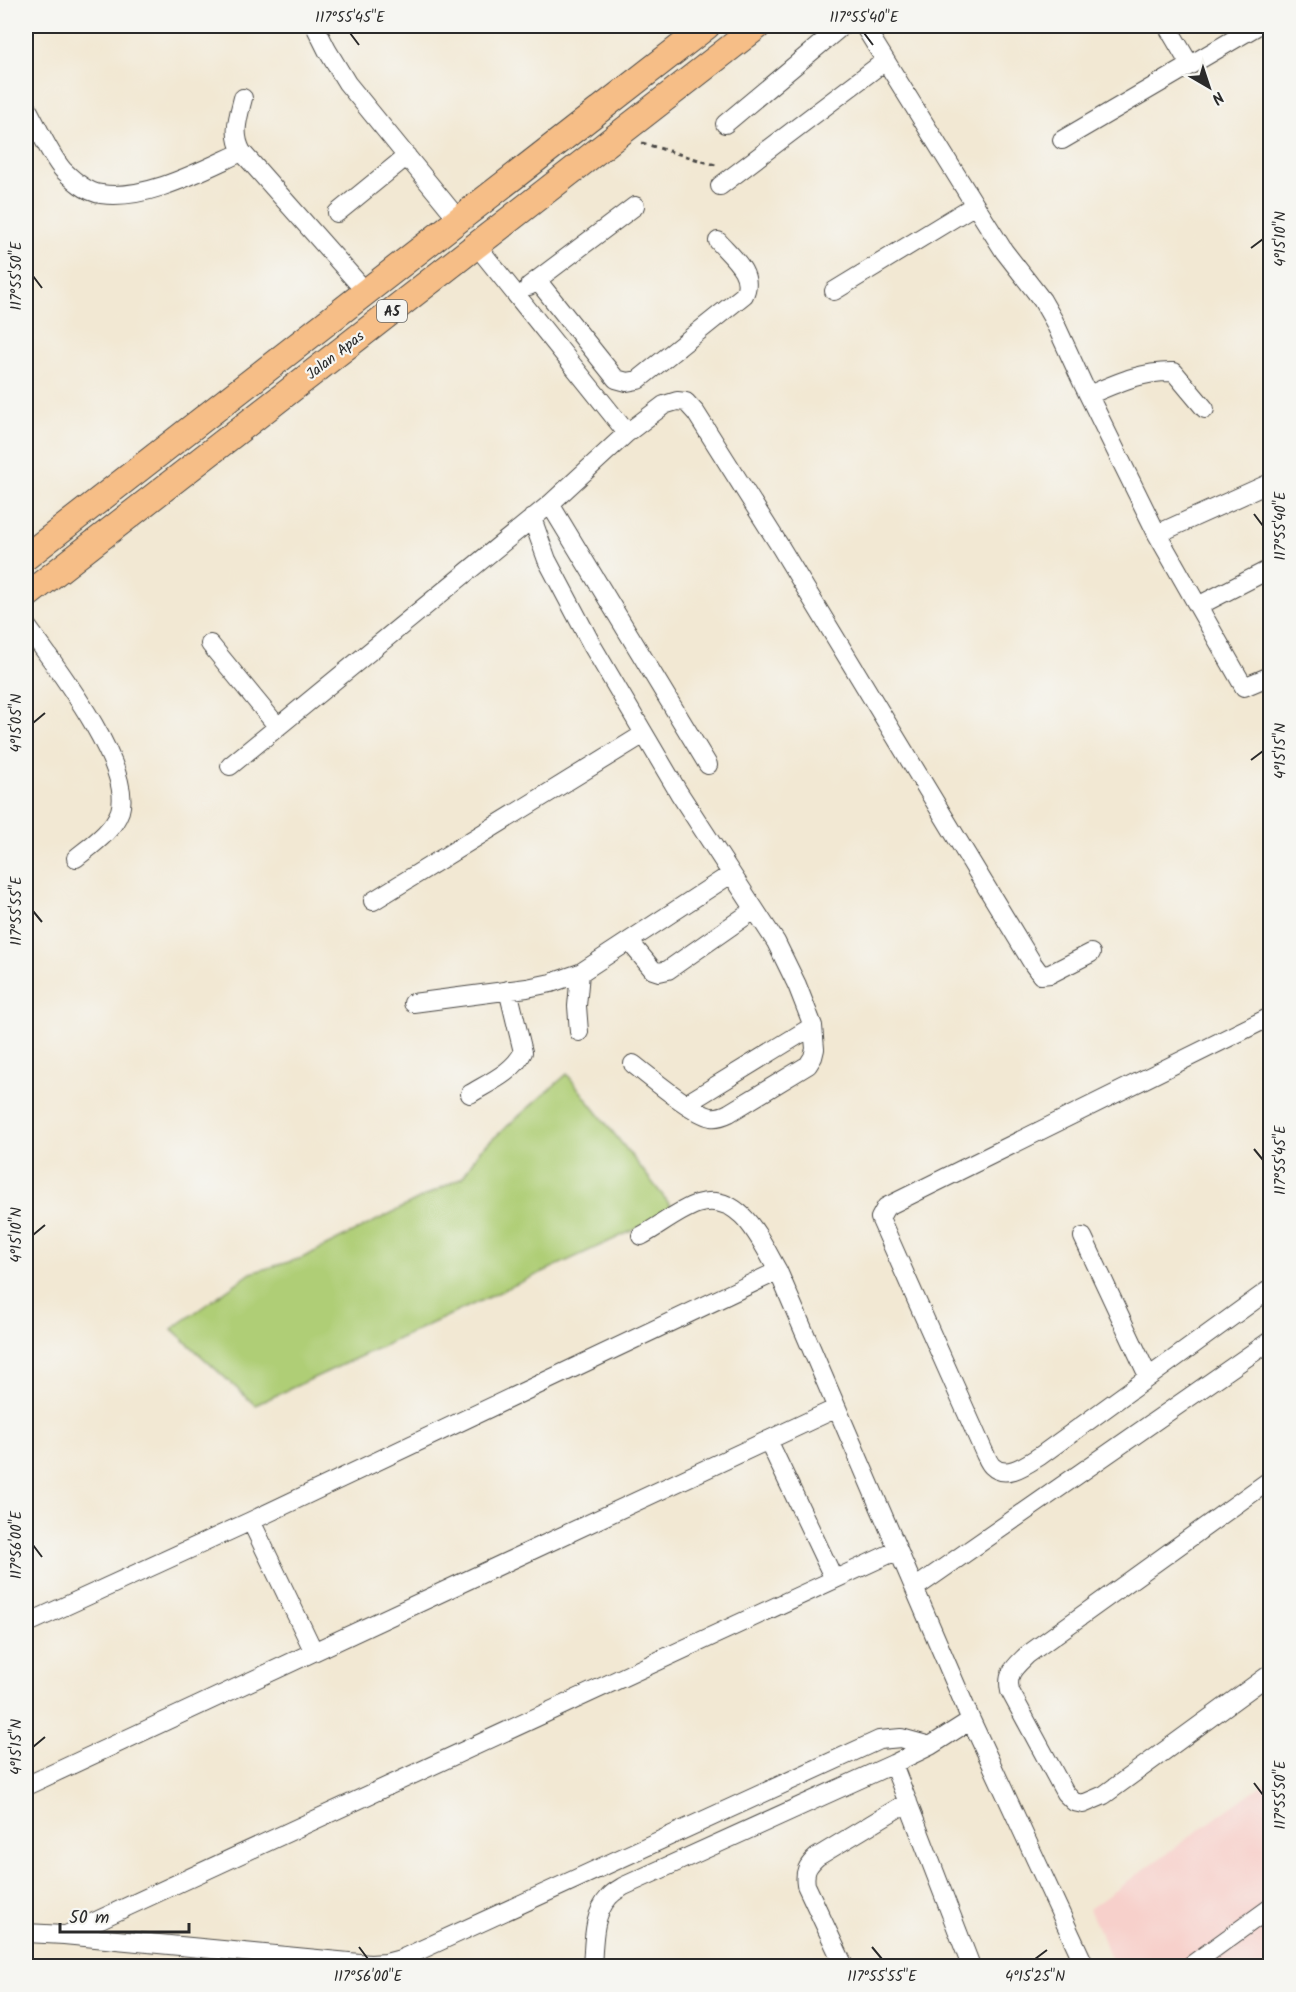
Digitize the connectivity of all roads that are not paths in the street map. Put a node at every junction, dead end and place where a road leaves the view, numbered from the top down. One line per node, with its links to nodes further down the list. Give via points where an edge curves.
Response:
1 (315, 26): 15 (street, via 347,83)
2 (707, 26): 20 (highway, Jalan Apas / A5)
3 (758, 26): 22 (highway, Jalan Apas / A5)
4 (842, 26): 12 (street)
5 (864, 26): 8 (street)
6 (1167, 26): 9 (street)
7 (1257, 26): 9 (street)
8 (885, 61): 16 (street); 18 (street)
9 (1190, 65): 13 (street)
10 (243, 98): 14 (street, via 236,132)
11 (26, 106): 14 (street, via 61,168 80,185 100,194 149,190)
12 (725, 124)
13 (1062, 140)
14 (242, 152): 24 (street)
15 (407, 156): 19 (street); 20 (street)
16 (727, 181)
17 (635, 206): 23 (street)
18 (975, 206): 25 (street); 27 (street, via 1042,300)
19 (337, 213)
20 (458, 219): 24 (highway, Jalan Apas / A5)
21 (718, 241): 23 (street, via 747,275 744,295 638,380 616,379)
22 (477, 246): 26 (street); 29 (highway, Jalan Apas / A5)
23 (537, 280): 26 (street)
24 (365, 291): 31 (highway, Jalan Apas / A5)
25 (834, 291)
26 (517, 296): 30 (street)
27 (1089, 395): 28 (street, via 1132,376 1174,372); 35 (street)
28 (1205, 408)
29 (255, 417): 31 (highway, via 242,417 195,451 187,451); 38 (highway, Jalan Apas / A5)
30 (627, 433): 33 (street); 52 (street, via 663,405 686,402 696,413 1041,975)
31 (175, 441): 36 (highway, Jalan Apas / A5)
32 (1270, 483): 35 (street)
33 (550, 504): 34 (street); 45 (street)
34 (532, 518): 43 (street); 44 (street, via 546,560)
35 (1157, 534): 39 (street)
36 (26, 557)
37 (1270, 569): 39 (street)
38 (26, 596)
39 (1198, 606): 42 (street, via 1244,687)
40 (26, 625): 47 (street, via 92,719 120,787 121,808 115,822)
41 (210, 644): 43 (street)
42 (1270, 675)
43 (278, 727): 46 (street)
44 (644, 734): 48 (street); 49 (street)
45 (708, 765)
46 (230, 766)
47 (76, 858)
48 (731, 874): 50 (street); 51 (street)
49 (373, 901)
50 (754, 910): 51 (street, via 668,970 653,969); 57 (street, via 776,942)
51 (629, 941): 53 (street)
52 (1090, 953)
53 (580, 973): 54 (street); 58 (street)
54 (508, 990): 55 (street); 60 (street, via 523,1052 502,1075)
55 (413, 1003)
56 (1270, 1017): 67 (street, via 886,1207 880,1218 991,1466 1000,1471 1025,1465)
57 (813, 1026): 61 (street); 61 (street, via 815,1049 808,1065 769,1089 719,1117 709,1117)
58 (579, 1032)
59 (633, 1064): 61 (street)
60 (470, 1094)
61 (686, 1104)
62 (641, 1236): 64 (street, via 695,1205 710,1201 722,1204 748,1221)
63 (1083, 1237): 67 (street)
64 (778, 1271): 68 (street); 71 (street)
65 (1270, 1288): 67 (street)
66 (1270, 1341): 74 (street)
67 (1148, 1376)
68 (837, 1408): 69 (street); 72 (street)
69 (768, 1440): 73 (street); 76 (street)
70 (1270, 1480): 77 (street, via 1027,1655 1010,1671 1008,1682 1065,1793 1083,1804 1104,1795)
71 (251, 1521): 75 (street); 76 (street)
72 (898, 1550): 73 (street); 74 (street)
73 (834, 1579): 85 (street)
74 (915, 1588): 78 (street)
75 (26, 1624)
76 (314, 1652): 81 (street)
77 (1270, 1674)
78 (971, 1720): 79 (street); 89 (street)
79 (930, 1746): 80 (street); 85 (street, via 900,1738 879,1740 386,1964)
80 (893, 1764): 82 (street); 86 (street, via 609,1896 595,1925)
81 (26, 1786)
82 (908, 1802): 87 (street, via 817,1857 804,1874); 88 (street)
83 (1270, 1908): 90 (street)
84 (26, 1933): 85 (street)
85 (64, 1935)
86 (592, 1966)
87 (844, 1966)
88 (971, 1966)
89 (1085, 1966)
90 (1190, 1966)

